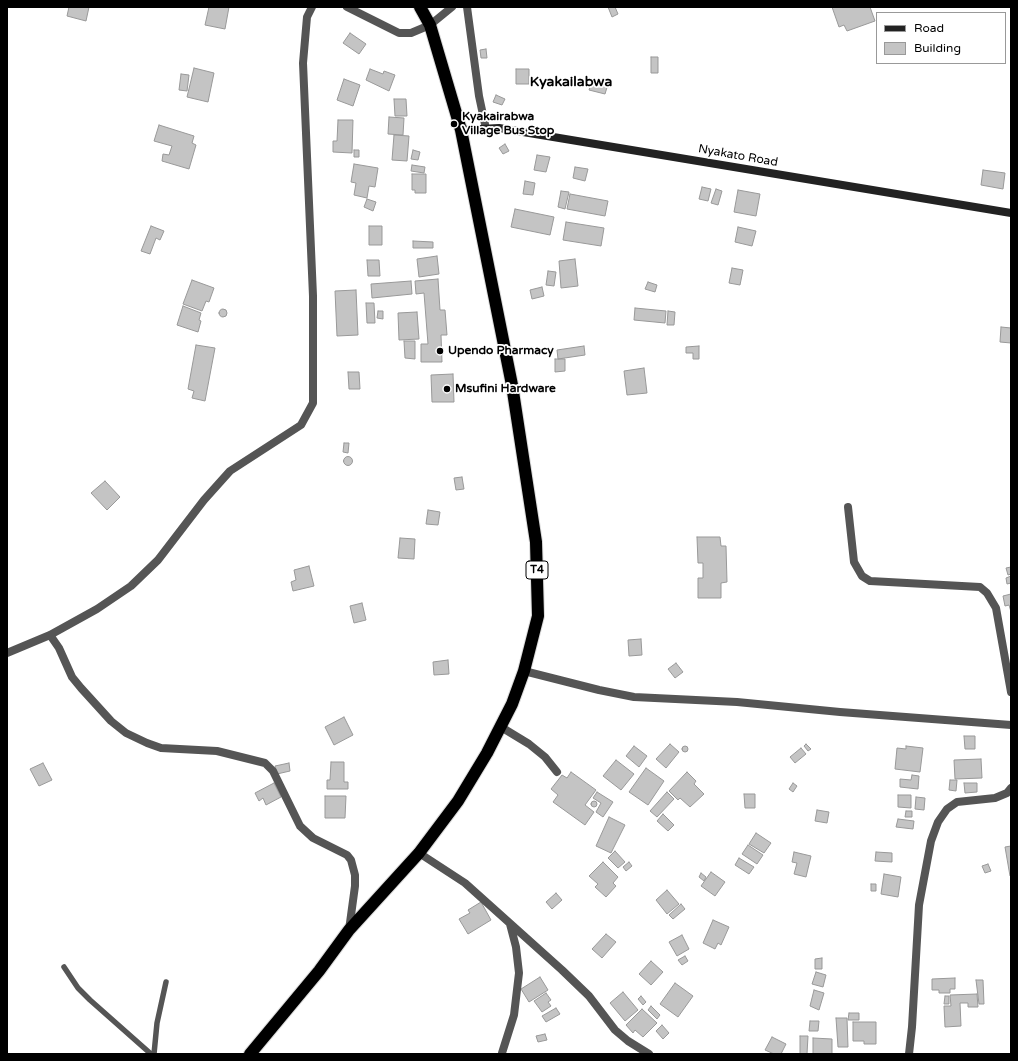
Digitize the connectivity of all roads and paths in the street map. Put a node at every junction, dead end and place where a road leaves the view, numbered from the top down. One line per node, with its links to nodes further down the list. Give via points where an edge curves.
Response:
1 (312, 7): 11 (street, via 307,17 304,63 313,296 314,403 301,425 230,471 158,560 131,586 97,609)
2 (347, 7): 6 (street, via 399,33 411,33)
3 (420, 7): 6 (highway, T4)
4 (452, 7): 6 (street)
5 (467, 7): 7 (street)
6 (430, 26): 8 (highway, T4)
7 (486, 129): 8 (street, Nyakato Road); 9 (street, Nyakato Road, via 499,128)
8 (461, 130): 13 (highway, T4, via 512,385 536,542 538,616)
9 (1011, 213)
10 (848, 507): 14 (street, via 854,562 862,576 870,581 980,587 987,593 996,608)
11 (50, 635): 12 (street); 21 (street, via 72,677 111,721 126,733 161,748 217,751 265,763 273,771 300,826 313,838 337,849 351,860 355,886)
12 (7, 653)
13 (524, 670): 15 (street, via 634,697 737,702); 16 (highway, T4)
14 (1011, 692)
15 (1011, 725)
16 (501, 727): 17 (street, via 530,744); 19 (highway, T4, via 458,801)
17 (557, 772)
18 (1011, 788): 29 (street, via 1007,793 995,798 957,802 947,809 933,834 919,905 912,1027)
19 (419, 853): 20 (street, via 465,883); 21 (highway, T4)
20 (510, 924): 24 (street, via 519,973 514,1015); 28 (street, via 589,996 615,1030)
21 (349, 930): 27 (highway, T4, via 319,971)
22 (64, 967): 25 (lane, via 90,1000)
23 (166, 982): 26 (lane, via 157,1023)
24 (502, 1053)
25 (151, 1054)
26 (154, 1054)
27 (250, 1054)
28 (649, 1054)
29 (908, 1054)

